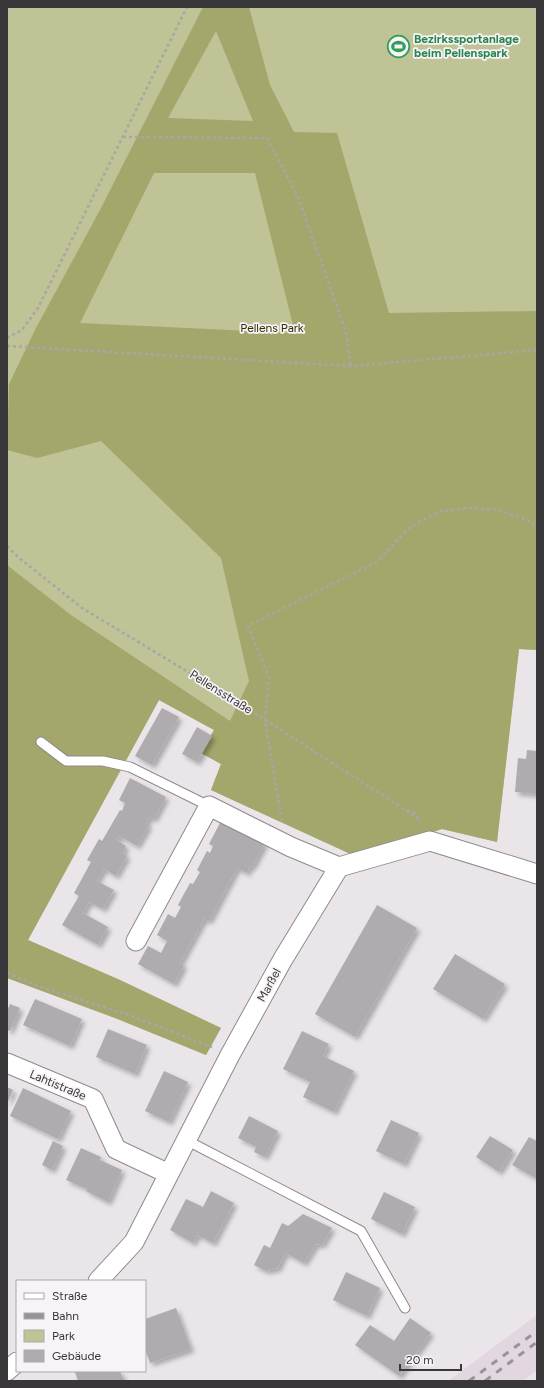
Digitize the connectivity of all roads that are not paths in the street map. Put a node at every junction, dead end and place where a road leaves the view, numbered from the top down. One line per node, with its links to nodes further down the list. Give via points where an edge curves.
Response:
1 (41, 742): 2 (lane, via 66,762 103,761 130,767)
2 (209, 806): 3 (street); 5 (street)
3 (339, 867): 4 (street, via 430,841); 7 (street, Marßel, via 283,959)
4 (537, 874)
5 (136, 941)
6 (7, 1063): 8 (street, Lahtistraße, via 93,1099 116,1149)
7 (186, 1140): 8 (street, Marßel); 10 (lane, via 361,1231)
8 (169, 1174): 9 (street, Marßel, via 134,1242)
9 (99, 1280)
10 (405, 1308)
11 (16, 1363): 12 (street)
12 (7, 1371)

